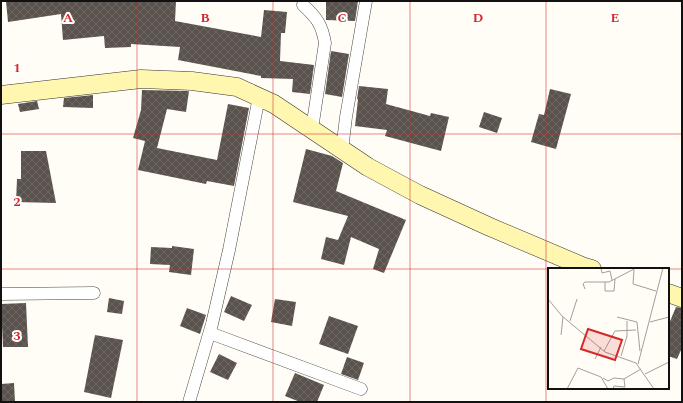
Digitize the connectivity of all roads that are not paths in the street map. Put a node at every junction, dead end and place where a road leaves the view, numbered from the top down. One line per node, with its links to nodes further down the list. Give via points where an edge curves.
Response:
1 (366, 1): 6 (street)
2 (303, 5): 5 (street, via 319,23 325,43)
3 (1, 95): 4 (street, via 141,79 192,81 237,87)
4 (259, 97): 5 (street); 12 (street)
5 (312, 129): 6 (street)
6 (342, 150): 7 (street, via 368,168 420,195)
7 (589, 268)
8 (94, 293): 10 (street)
9 (669, 293): 11 (street)
10 (1, 294)
11 (682, 298)
12 (210, 334): 13 (street); 14 (street)
13 (361, 389)
14 (189, 402)

